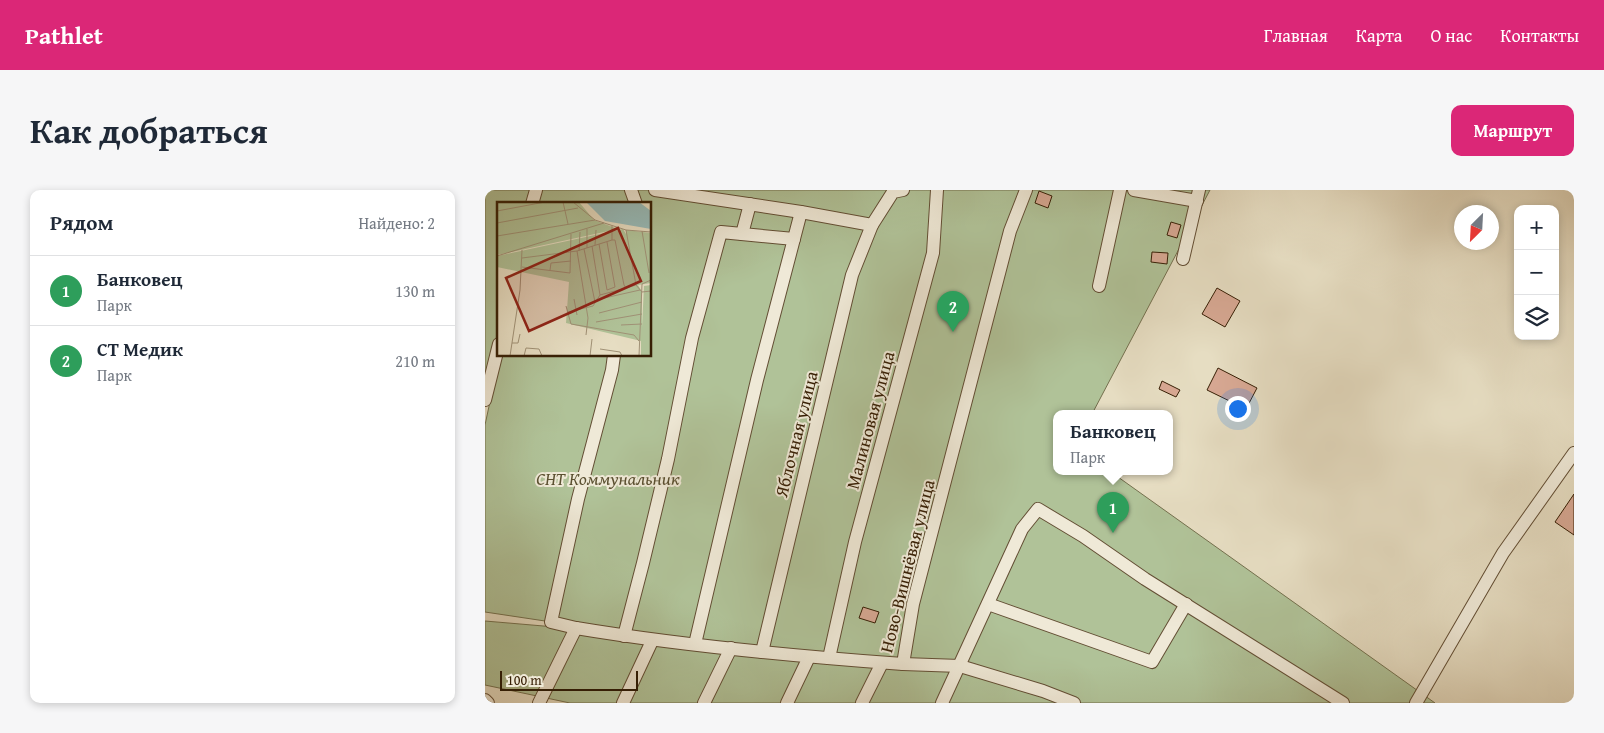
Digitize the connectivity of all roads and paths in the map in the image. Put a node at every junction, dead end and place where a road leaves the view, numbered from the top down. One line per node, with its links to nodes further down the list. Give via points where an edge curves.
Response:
1 (631, 190): 9 (street)
2 (655, 190): 10 (street)
3 (937, 190): 30 (street, Малиновая улица, via 933,253 855,542)
4 (1026, 190): 32 (street, Ново-Вишнёвая улица, via 1010,231 916,595)
5 (1120, 190): 16 (street)
6 (1134, 190): 8 (street)
7 (893, 191): 12 (street, Яблочная улица)
8 (1198, 195): 15 (street)
9 (635, 202)
10 (750, 204): 11 (street); 13 (street)
11 (801, 212): 12 (street); 14 (street)
12 (872, 225): 28 (street, Яблочная улица, via 852,276)
13 (742, 234): 14 (street); 24 (street, via 721,232 692,338 665,469)
14 (794, 239): 26 (street)
15 (1183, 259)
16 (1099, 286)
17 (497, 352): 19 (street)
18 (614, 356): 23 (street, Ново-Вишнёвая улица, via 551,622)
19 (485, 400)
20 (1574, 453): 42 (street, via 1503,553)
21 (988, 604): 22 (street, via 1152,662); 22 (street, via 1022,529 1038,509); 33 (street)
22 (1186, 604): 41 (street)
23 (576, 628): 24 (street, Ново-Вишнёвая улица); 34 (street)
24 (624, 636): 25 (street, Ново-Вишнёвая улица)
25 (652, 641): 26 (street, Ново-Вишнёвая улица); 35 (street)
26 (695, 644): 27 (street, Ново-Вишнёвая улица)
27 (731, 648): 28 (street, Ново-Вишнёвая улица); 36 (street)
28 (762, 652): 29 (street, Ново-Вишнёвая улица)
29 (809, 657): 30 (street, Ново-Вишнёвая улица); 37 (street)
30 (829, 658): 31 (street, Ново-Вишнёвая улица)
31 (882, 663): 32 (street, Ново-Вишнёвая улица); 38 (street)
32 (903, 664): 33 (street)
33 (960, 666): 39 (street); 40 (street)
34 (539, 703)
35 (623, 703)
36 (704, 703)
37 (787, 703)
38 (862, 703)
39 (942, 703)
40 (1074, 703)
41 (1343, 703)
42 (1416, 703)

